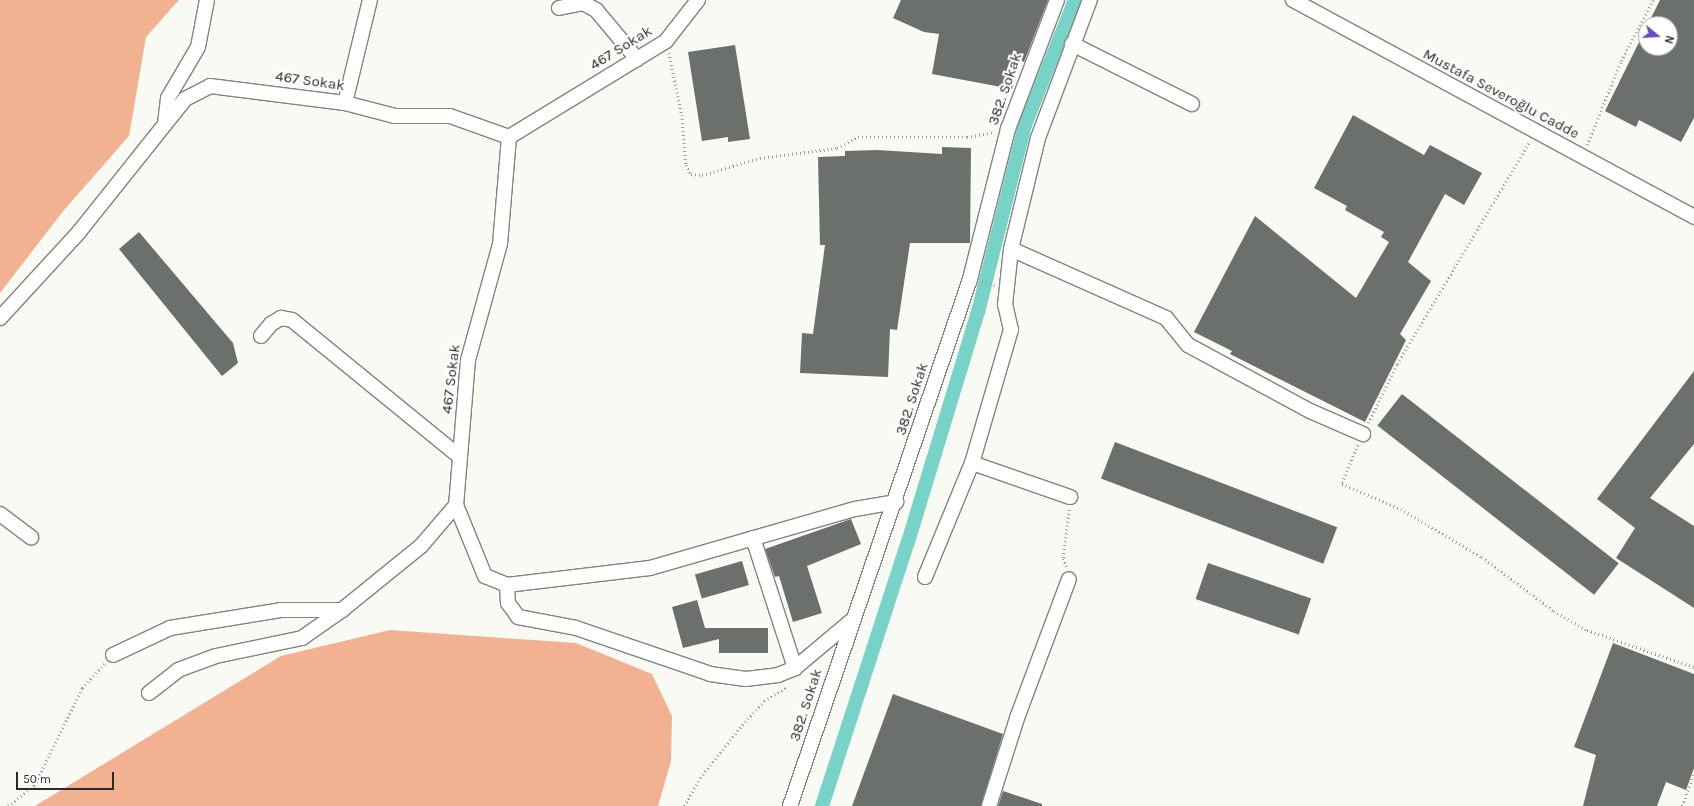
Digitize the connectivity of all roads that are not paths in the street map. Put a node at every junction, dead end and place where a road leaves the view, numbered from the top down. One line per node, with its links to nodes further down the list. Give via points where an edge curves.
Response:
1 (207, 0): 12 (street, via 198,47 168,98)
2 (370, 0): 10 (street)
3 (698, 0): 9 (street, 467 Sokak, via 666,41)
4 (1057, 0): 22 (street, 382. Sokak, via 1008,130 980,248)
5 (1090, 0): 8 (street)
6 (1293, 0): 14 (street, Mustafa Severoğlu Cadde)
7 (559, 8): 9 (street, via 583,2 596,10)
8 (1072, 44): 11 (street); 15 (street, via 1038,138)
9 (637, 59): 13 (street, 467 Sokak)
10 (345, 103): 12 (street, 467 Sokak, via 210,86 185,100); 13 (street, 467 Sokak, via 395,116 450,116)
11 (1192, 104)
12 (165, 124): 16 (street, 467 Sokak, via 79,232)
13 (509, 137): 19 (street, 467 Sokak, via 500,244 468,360)
14 (1694, 217)
15 (1011, 249): 18 (street, via 1166,318 1188,344 1310,411); 20 (street, via 1005,305 1011,330)
16 (0, 318)
17 (261, 336): 19 (street, via 271,324 281,318 292,320)
18 (1363, 434)
19 (460, 457): 23 (street, 467 Sokak)
20 (972, 463): 21 (street); 27 (street)
21 (1070, 497)
22 (896, 502): 26 (street, via 855,509); 31 (street, 382. Sokak)
23 (456, 505): 29 (street, 467 Sokak, via 485,576); 30 (street, via 421,546)
24 (0, 514): 25 (street)
25 (31, 537)
26 (753, 538): 29 (street, via 650,568); 33 (street)
27 (925, 577)
28 (1069, 579): 36 (street, via 1017,718)
29 (507, 585): 33 (street, via 508,603 518,617 576,628 710,674 746,679 778,675)
30 (342, 610): 32 (street, via 280,610 170,628); 34 (street, via 302,638 216,656 178,670)
31 (852, 620): 33 (street); 35 (street, 382. Sokak)
32 (113, 655)
33 (795, 668)
34 (149, 693)
35 (790, 806)
36 (989, 806)

